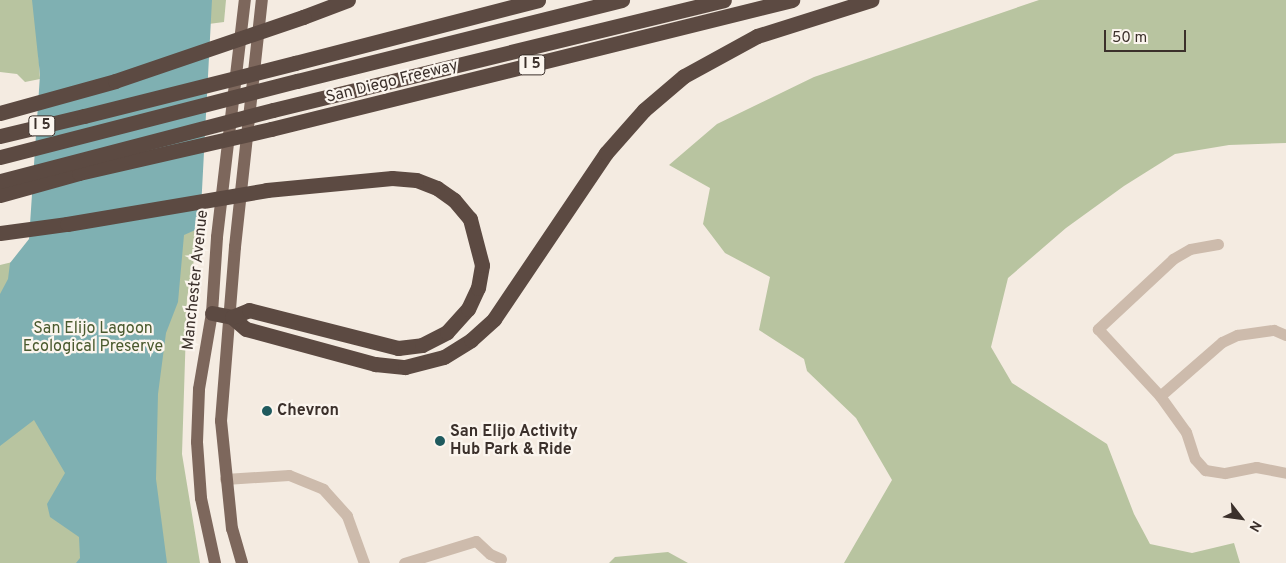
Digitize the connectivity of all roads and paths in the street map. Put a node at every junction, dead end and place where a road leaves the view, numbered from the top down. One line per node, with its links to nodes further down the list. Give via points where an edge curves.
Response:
1 (245, 0): 16 (main road, Manchester Avenue, via 217,237)
2 (262, 0): 17 (main road, via 235,247)
3 (348, 0): 9 (highway, bridge, via 115,81)
4 (538, 0): 10 (highway, I 5, bridge)
5 (622, 0): 11 (highway, bridge)
6 (724, 0): 12 (highway, bridge, via 273,110)
7 (792, 0): 13 (highway, San Diego Freeway / I 5, bridge)
8 (870, 0): 17 (highway, via 757,36 684,76 644,110 606,153 494,319 471,340 444,357 405,367 375,364 246,329)
9 (4, 112)
10 (0, 136)
11 (0, 157)
12 (0, 181)
13 (0, 195)
14 (0, 234): 17 (highway, bridge, via 267,190 392,178 416,180 437,188 454,200 470,219 482,265 478,288 468,309 447,332 422,345 398,348 249,310)
15 (1218, 244): 19 (street, via 1190,249 1173,260 1098,329)
16 (212, 313): 17 (highway); 23 (main road, Manchester Avenue, via 199,389 197,442 201,498)
17 (232, 317): 21 (main road, via 224,361 221,421)
18 (1286, 335): 19 (street, via 1274,330 1237,335 1222,342)
19 (1160, 396): 20 (street, via 1186,432 1195,458 1205,470 1224,473 1256,467)
20 (1286, 473)
21 (225, 479): 24 (main road, via 232,529); 25 (street, via 289,475 323,489 347,516)
22 (501, 559): 26 (street, via 476,542)
23 (215, 563)
24 (242, 563)
25 (364, 563)
26 (404, 563)

